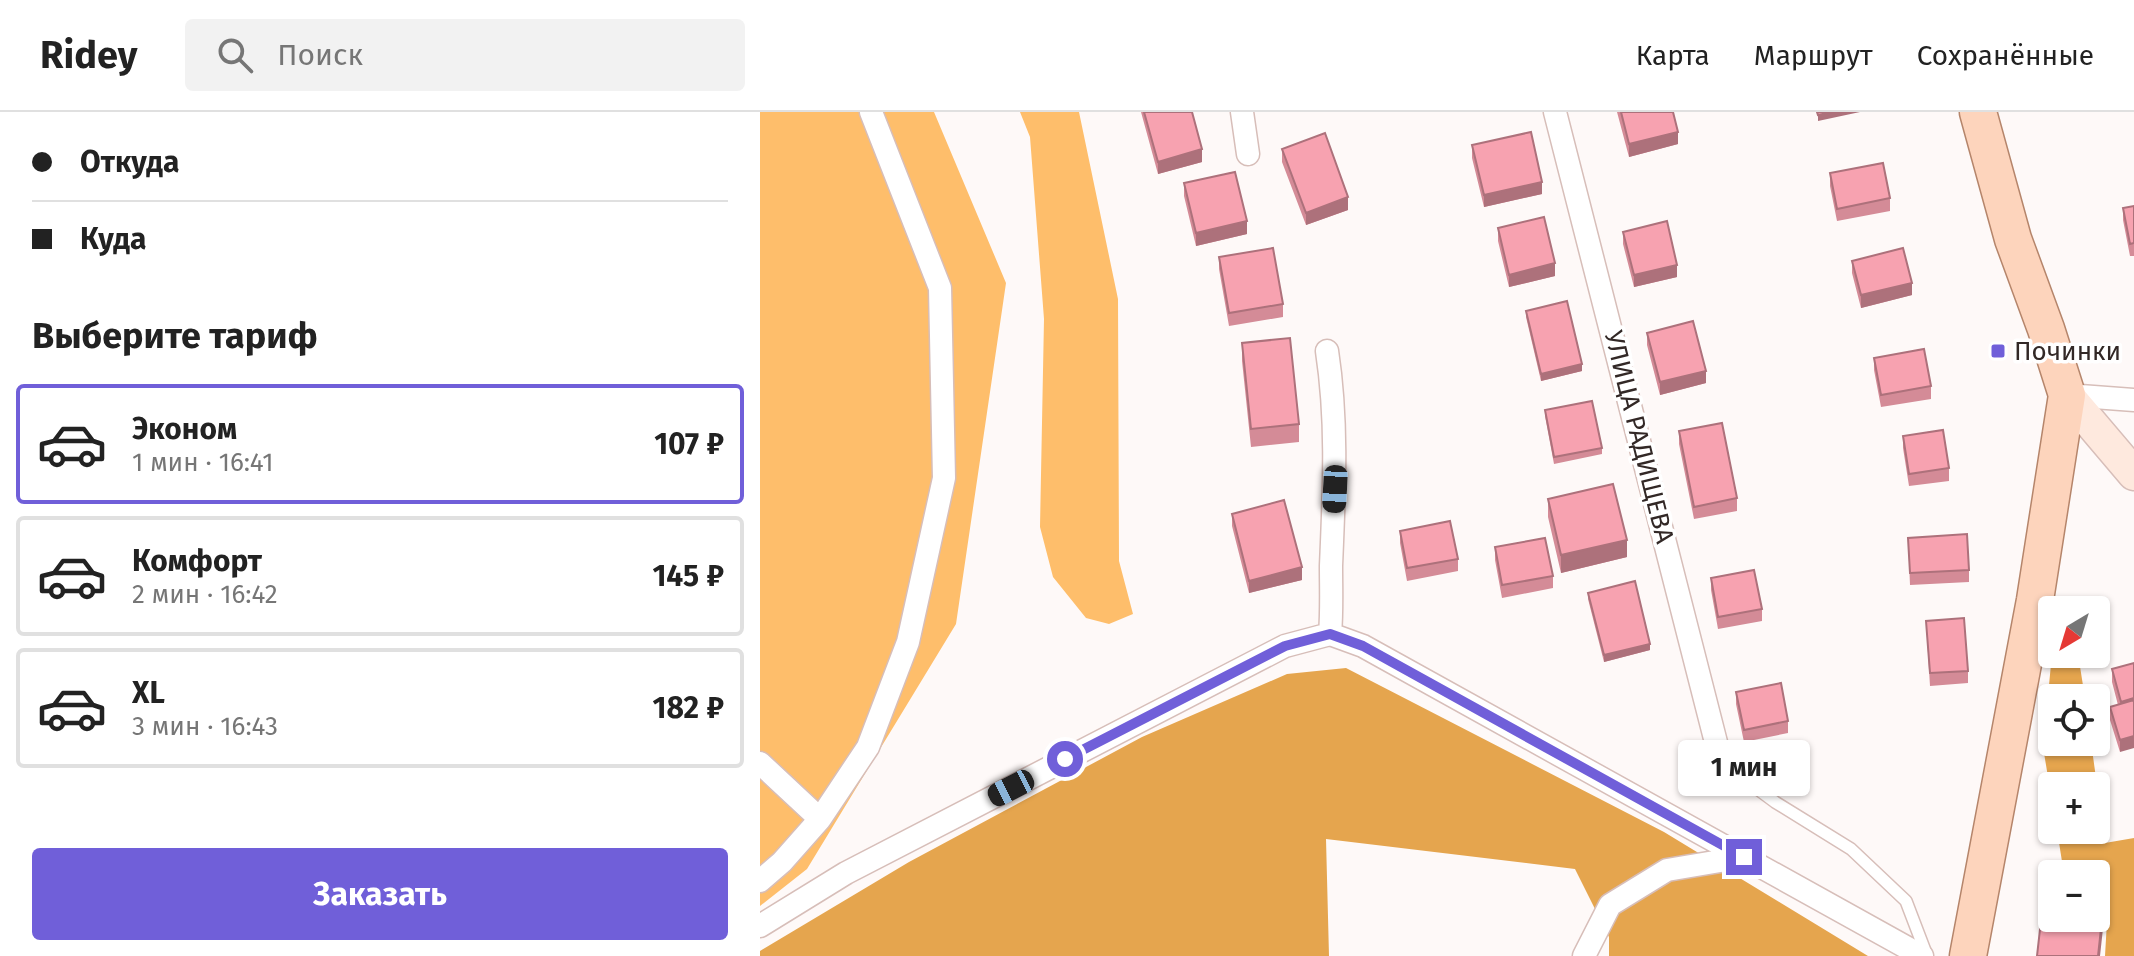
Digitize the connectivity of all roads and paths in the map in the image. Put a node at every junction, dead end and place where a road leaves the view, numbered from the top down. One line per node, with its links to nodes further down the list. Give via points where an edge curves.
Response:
1 (871, 112): 13 (street, via 940,288 944,478 908,642 868,747)
2 (1242, 112): 5 (street)
3 (1555, 112): 11 (street, УЛИЦА РАДИЩЕВА)
4 (1978, 112): 7 (main road, via 2013,239)
5 (1248, 154)
6 (1327, 351): 10 (street, via 1335,438)
7 (2067, 395): 8 (street); 9 (street); 19 (main road, via 2035,600)
8 (2134, 400)
9 (2134, 474)
10 (1330, 634): 14 (street, via 1363,646); 16 (street, via 1285,646 846,873)
11 (1721, 762): 18 (lane, via 1851,849 1906,901)
12 (760, 763): 13 (street)
13 (820, 819): 15 (street)
14 (1744, 857): 17 (street, via 1667,870 1610,905); 18 (street)
15 (760, 881)
16 (760, 926)
17 (1584, 956)
18 (1924, 956)
19 (1968, 956)

